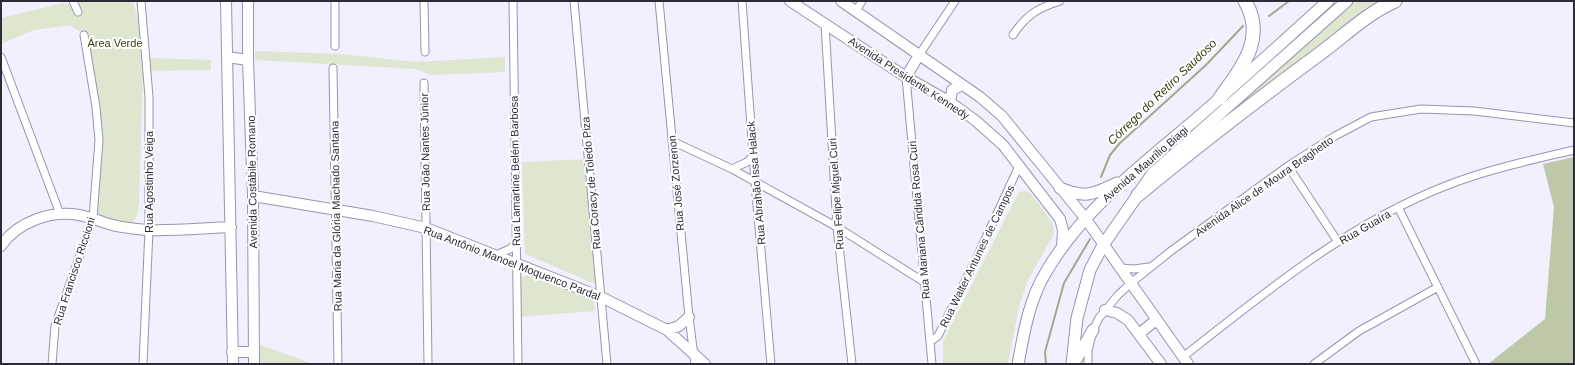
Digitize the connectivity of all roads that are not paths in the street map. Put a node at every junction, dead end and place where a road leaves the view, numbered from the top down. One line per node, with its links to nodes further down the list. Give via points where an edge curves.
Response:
1 (73, 1): 21 (street)
2 (141, 1): 57 (street, Rua Agostinho Veiga, via 149,98)
3 (226, 1): 29 (main road, Avenida Costábile Romano)
4 (248, 1): 30 (main road, Avenida Costábile Romano)
5 (335, 1): 25 (street)
6 (424, 1): 26 (street)
7 (513, 1): 58 (street, Rua Lamartine Belém Barbosa)
8 (574, 1): 70 (street, Rua Coracy de Toledo Piza)
9 (659, 1): 38 (street, Rua José Zorzenon)
10 (742, 1): 40 (street, Rua Abrahão Issa Halack)
11 (790, 1): 22 (main road, Avenida Presidente Kennedy)
12 (841, 1): 20 (main road, Avenida Presidente Kennedy)
13 (862, 1): 20 (street)
14 (955, 1): 27 (street)
15 (1060, 1): 24 (street, via 1042,7 1028,16)
16 (1245, 1): 35 (highway, via 1253,21 1252,42 1244,64)
17 (1328, 1): 35 (main road, Avenida Maurílio Biagi)
18 (1347, 1): 47 (main road, Avenida Maurílio Biagi, via 1153,173)
19 (1395, 1): 47 (highway, via 1369,17 1255,102)
20 (856, 11): 27 (main road, Avenida Presidente Kennedy)
21 (78, 12)
22 (825, 24): 32 (main road, Avenida Presidente Kennedy); 55 (street, Rua Felipe Miguel Curi)
23 (84, 35): 52 (street, Rua Francisco Riccioni, via 99,140)
24 (1012, 35)
25 (335, 46)
26 (425, 52)
27 (920, 55): 32 (main road); 34 (main road, Avenida Presidente Kennedy)
28 (1, 56): 51 (street)
29 (227, 57): 30 (main road); 54 (main road, Avenida Costábile Romano)
30 (248, 60): 48 (main road, Avenida Costábile Romano)
31 (333, 68): 50 (street, Rua Maria da Glória Machado Santana)
32 (906, 77): 36 (main road, Avenida Presidente Kennedy); 67 (street, Rua Mariana Cândida Rosa Curi)
33 (424, 83): 56 (street, Rua João Nantes Júnior)
34 (962, 85): 36 (main road, via 952,90); 46 (main road, Avenida Presidente Kennedy, via 1002,116)
35 (1220, 98): 44 (main road, Avenida Maurílio Biagi)
36 (950, 102): 41 (main road, Avenida Presidente Kennedy, via 1003,145)
37 (1574, 123): 42 (street, Avenida Alice de Moura Braghetto, via 1474,111 1421,109 1371,117)
38 (672, 141): 43 (street); 72 (street, Rua José Zorzenon)
39 (1574, 150): 49 (street, Rua Guaíra, via 1495,168)
40 (753, 156): 43 (street); 45 (street, Rua Abrahão Issa Halack)
41 (1019, 166): 62 (main road, Avenida Presidente Kennedy, via 1060,219 1063,230); 77 (street, Rua Walter Antunes de Campos, via 938,336)
42 (1288, 166): 59 (street); 65 (street, Avenida Alice de Moura Braghetto)
43 (732, 169): 45 (street)
44 (1125, 180): 46 (main road, via 1094,194 1074,194); 53 (main road, Avenida Maurílio Biagi)
45 (755, 182): 55 (street); 91 (street, Rua Abrahão Issa Halack)
46 (1060, 188): 53 (main road, Avenida Presidente Kennedy)
47 (1138, 195): 60 (main road, Avenida Maurílio Biagi)
48 (253, 196): 50 (main road, Rua Antônio Manoel Moquenco Pardal); 79 (main road, Avenida Costábile Romano)
49 (1398, 207): 59 (street, Rua Guaíra); 69 (street)
50 (336, 210): 56 (main road, Rua Antônio Manoel Moquenco Pardal); 86 (street, Rua Maria da Glória Machado Santana)
51 (60, 214): 52 (main road); 61 (main road, via 20,226)
52 (93, 218): 57 (main road, via 120,227); 82 (street, Rua Francisco Riccioni, via 55,326)
53 (1085, 218): 60 (main road, Avenida Presidente Kennedy); 62 (main road, Avenida Maurílio Biagi)
54 (231, 227): 57 (main road); 78 (main road, Avenida Costábile Romano)
55 (837, 227): 67 (street); 92 (street, Rua Felipe Miguel Curi)
56 (426, 228): 63 (main road, Rua Antônio Manoel Moquenco Pardal); 87 (street, Rua João Nantes Júnior)
57 (149, 230): 83 (street, Rua Agostinho Veiga)
58 (517, 242): 63 (street, via 510,249); 64 (street, Rua Lamartine Belém Barbosa)
59 (1338, 242): 81 (street, Rua Guaíra, via 1272,286)
60 (1103, 244): 66 (main road, Avenida Presidente Kennedy); 95 (main road, Avenida Maurílio Biagi, via 1090,270 1081,298)
61 (1, 246)
62 (1062, 246): 94 (main road, Avenida Maurílio Biagi, via 1045,273 1034,298 1024,328)
63 (496, 255): 64 (main road, Rua Antônio Manoel Moquenco Pardal)
64 (517, 264): 70 (main road, Rua Antônio Manoel Moquenco Pardal); 88 (street, Rua Lamartine Belém Barbosa)
65 (1152, 267): 66 (street); 68 (street, Avenida Alice de Moura Braghetto)
66 (1120, 268): 68 (main road, Avenida Presidente Kennedy)
67 (924, 282): 77 (street, Rua Mariana Cândida Rosa Curi)
68 (1131, 283): 71 (street); 73 (main road, Avenida Presidente Kennedy)
69 (1438, 287): 98 (street, via 1359,331); 99 (street)
70 (601, 297): 74 (main road, Rua Antônio Manoel Moquenco Pardal); 89 (street, Rua Coracy de Toledo Piza)
71 (1105, 310): 75 (street); 76 (main road, via 1123,316)
72 (688, 316): 74 (main road, via 679,326); 80 (street, Rua José Zorzenon)
73 (1156, 320): 76 (main road); 81 (main road, Avenida Presidente Kennedy)
74 (667, 330): 80 (main road, Rua Antônio Manoel Moquenco Pardal)
75 (1093, 330): 95 (main road); 96 (street, via 1088,350)
76 (1139, 334): 97 (main road)
77 (930, 342): 93 (street, Rua Mariana Cândida Rosa Curi)
78 (232, 352): 79 (main road); 84 (main road, Avenida Costábile Romano)
79 (254, 352): 85 (main road, Avenida Costábile Romano)
80 (695, 359): 90 (main road, Rua Antônio Manoel Moquenco Pardal)
81 (1185, 361)
82 (52, 364)
83 (143, 364)
84 (233, 364)
85 (254, 364)
86 (338, 364)
87 (428, 364)
88 (518, 364)
89 (607, 364)
90 (705, 364)
91 (771, 364)
92 (852, 364)
93 (932, 364)
94 (1018, 364)
95 (1073, 364)
96 (1088, 364)
97 (1161, 364)
98 (1314, 364)
99 (1476, 364)

